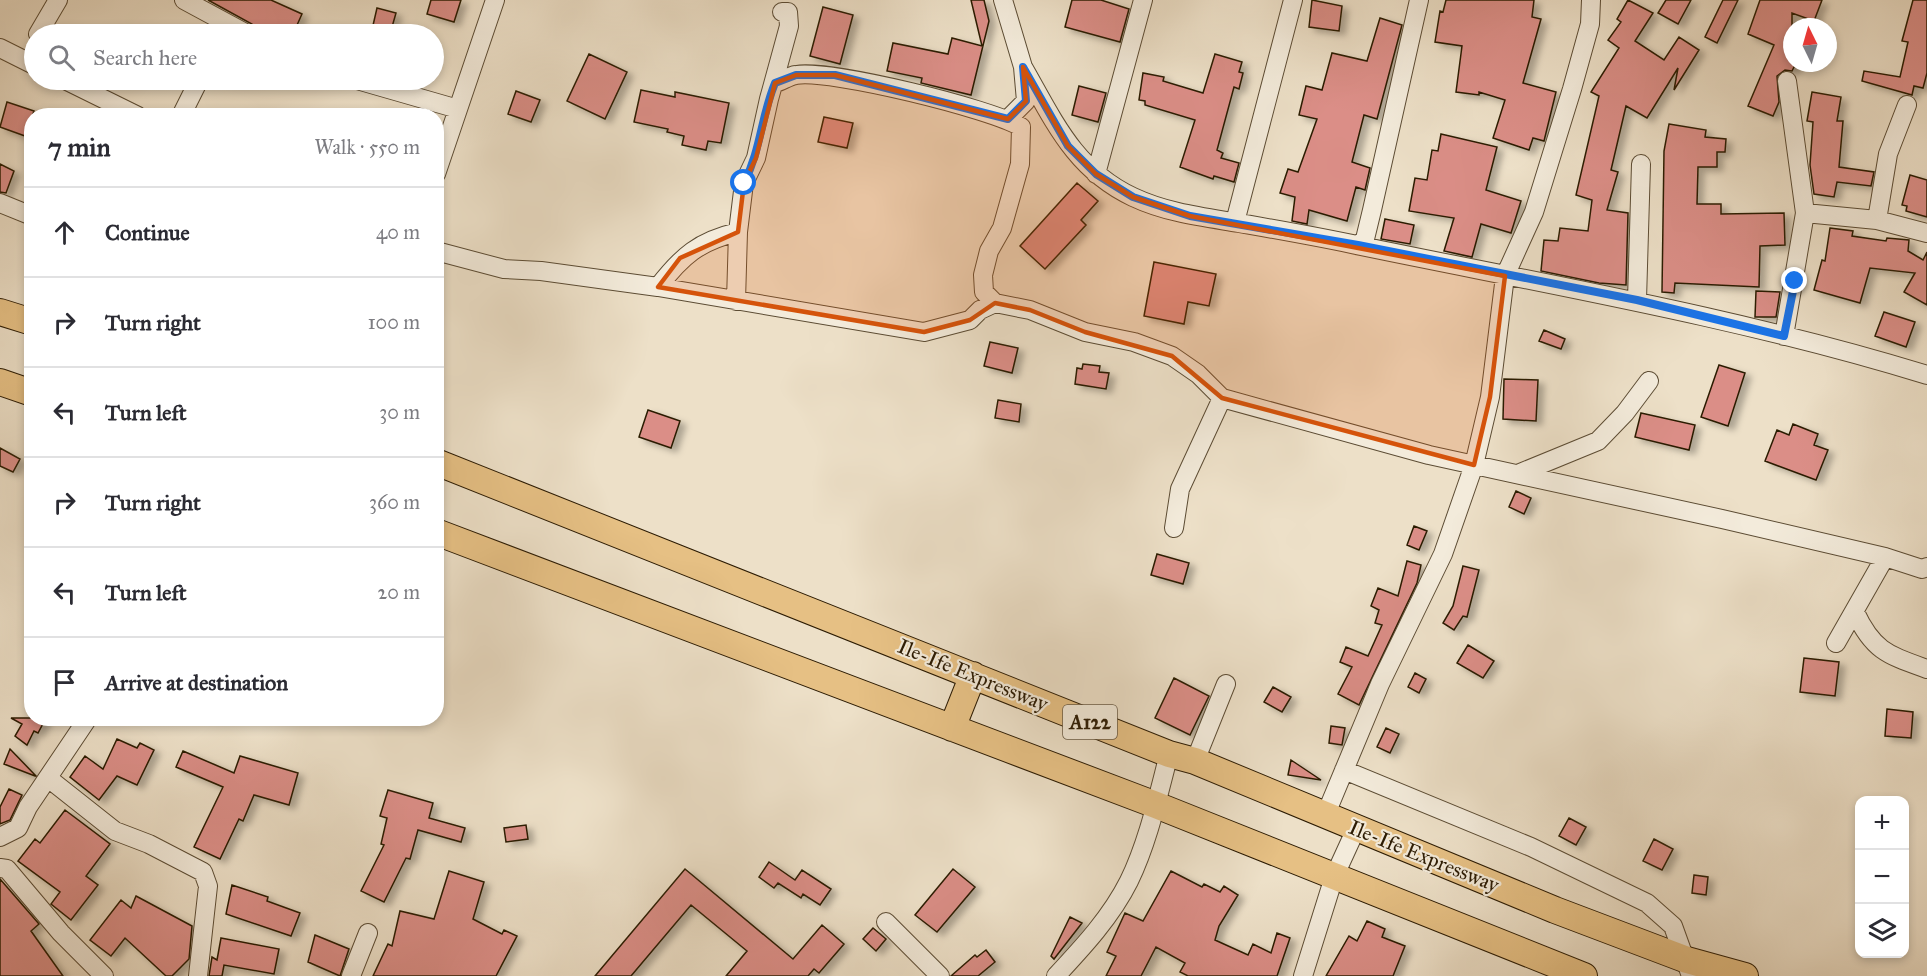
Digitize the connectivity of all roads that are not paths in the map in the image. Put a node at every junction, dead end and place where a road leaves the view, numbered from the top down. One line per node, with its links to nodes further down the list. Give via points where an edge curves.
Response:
1 (58, 0): 10 (street)
2 (184, 0): 11 (street)
3 (495, 0): 23 (street)
4 (1004, 0): 14 (street)
5 (1143, 0): 27 (street)
6 (1293, 0): 32 (street)
7 (1419, 0): 35 (street, via 1372,210 1365,238)
8 (1591, 0): 37 (street, via 1590,24 1534,212)
9 (782, 12): 16 (street, via 788,12 789,26)
10 (44, 24)
11 (217, 24)
12 (0, 48): 13 (street)
13 (24, 60)
14 (1023, 67): 24 (street, via 1026,101); 27 (street, via 1068,146)
15 (1787, 81): 30 (street)
16 (775, 83): 24 (street, via 796,75 835,75); 33 (street, via 756,158 744,183)
17 (85, 90): 21 (street)
18 (194, 90): 22 (street)
19 (391, 90): 23 (street)
20 (1907, 105): 31 (street, via 1888,154)
21 (122, 108)
22 (185, 108)
23 (458, 110): 25 (street)
24 (1008, 119): 41 (street, via 1021,127 1020,164 1002,228 989,251 983,275 984,292)
25 (444, 151)
26 (1641, 164): 39 (street)
27 (1096, 174): 32 (street, via 1133,197 1190,216)
28 (0, 203): 29 (street)
29 (24, 213)
30 (1805, 213): 31 (street); 44 (street)
31 (1877, 220): 34 (street)
32 (1235, 222): 35 (street)
33 (738, 232): 38 (street, via 720,236 680,258); 40 (street)
34 (1927, 233)
35 (1358, 245): 37 (street)
36 (444, 253): 38 (street, via 504,269)
37 (1505, 276): 39 (street); 51 (street, via 1490,397)
38 (658, 287): 40 (street)
39 (1637, 300): 44 (street)
40 (736, 301): 41 (street, via 924,332 970,320)
41 (995, 303): 49 (street, via 1030,310 1085,332 1134,342 1172,356)
42 (0, 312): 43 (highway)
43 (24, 320)
44 (1784, 336): 45 (street)
45 (1927, 375)
46 (1649, 381): 52 (street, via 1598,441)
47 (0, 382): 48 (highway)
48 (24, 390)
49 (1222, 398): 51 (street); 53 (street, via 1180,489)
50 (444, 465): 60 (highway, Ile-Ife Expressway / A122)
51 (1474, 465): 52 (street); 66 (street, via 1443,554 1380,684)
52 (1520, 473): 55 (street)
53 (1174, 528)
54 (444, 535): 63 (highway, A122)
55 (1885, 557): 56 (street, via 1922,569); 57 (street)
56 (1927, 567)
57 (1855, 612): 58 (street); 59 (street, via 1875,646)
58 (1836, 643)
59 (1927, 669)
60 (973, 675): 63 (highway); 64 (highway, Ile-Ife Expressway / A122)
61 (1226, 684): 65 (street)
62 (83, 726): 67 (street)
63 (952, 728): 68 (highway, A122)
64 (1169, 754): 65 (highway, Ile-Ife Expressway / A122); 68 (street)
65 (1195, 761): 69 (highway, Ile-Ife Expressway / A122)
66 (1344, 770): 69 (street); 76 (street, via 1531,847 1647,903 1673,926)
67 (48, 778): 71 (street, via 18,828); 78 (street, via 115,831 203,872 208,886)
68 (1156, 805): 73 (highway, A122); 81 (street, via 1129,882 1092,938)
69 (1325, 816): 70 (highway, Ile-Ife Expressway / A122)
70 (1356, 829): 73 (street); 76 (highway, Ile-Ife Expressway / A122)
71 (0, 837)
72 (0, 868): 77 (street, via 8,869 61,933)
73 (1334, 877): 82 (street); 83 (highway, A122)
74 (886, 922): 80 (street)
75 (368, 933): 79 (street)
76 (1689, 968): 84 (highway, Ile-Ife Expressway / A122)
77 (104, 976)
78 (198, 976)
79 (351, 976)
80 (940, 976)
81 (1056, 976)
82 (1303, 976)
83 (1584, 976)
84 (1745, 976)

